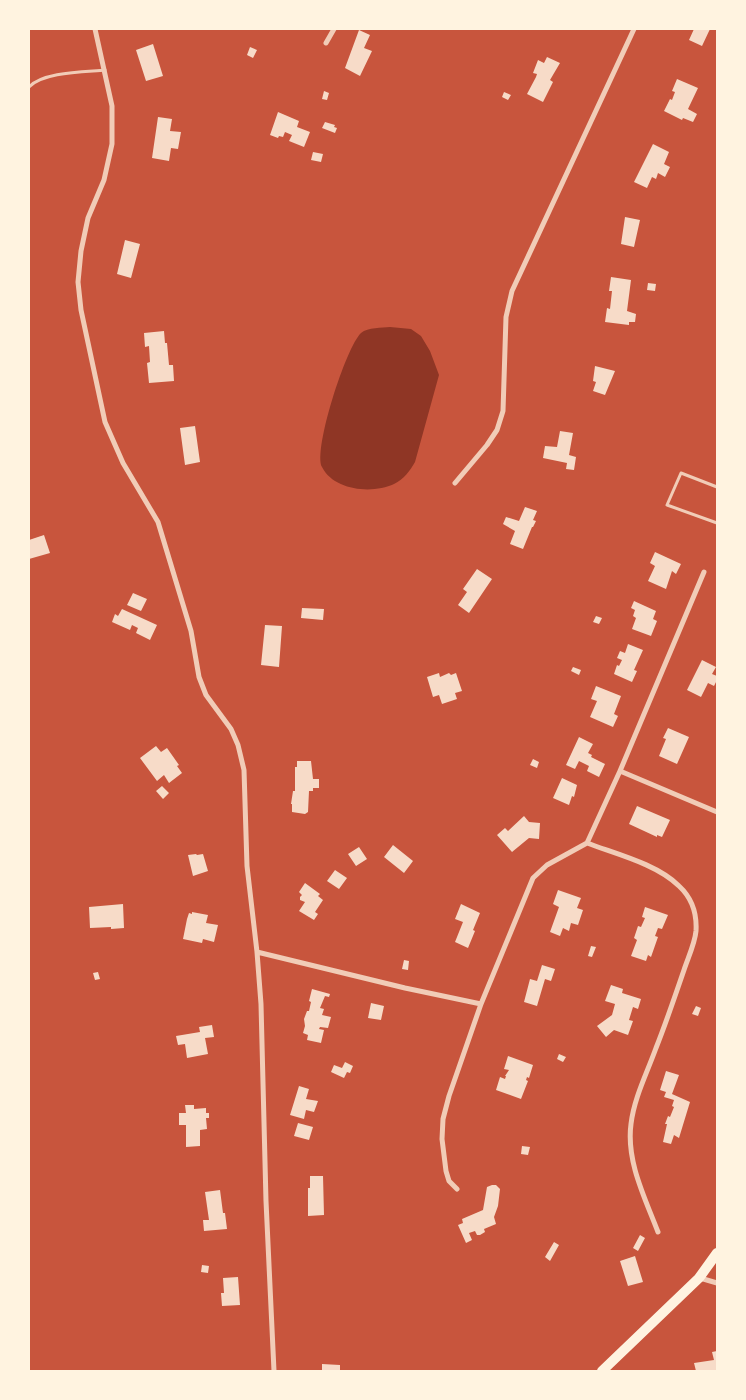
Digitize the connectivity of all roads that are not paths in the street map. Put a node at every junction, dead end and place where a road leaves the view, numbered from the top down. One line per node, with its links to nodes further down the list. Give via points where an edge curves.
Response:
1 (95, 29): 5 (street)
2 (334, 29): 4 (street)
3 (634, 29): 7 (street, via 512,291 506,317 503,411 497,430)
4 (326, 43)
5 (105, 70): 6 (lane, via 47,77); 14 (street, via 112,106 112,144 81,251 78,282 81,310 105,422 123,463 158,522 190,631 198,677 238,745 244,770 247,866)
6 (29, 88)
7 (455, 483)
8 (717, 488): 9 (lane, via 681,474 668,505)
9 (717, 523)
10 (704, 572): 11 (street)
11 (620, 771): 12 (street); 13 (street)
12 (717, 812)
13 (587, 843): 15 (street, via 546,864 533,878); 17 (street, via 668,877 685,893 695,913 696,932 631,1122 634,1166)
14 (257, 952): 15 (street); 21 (street)
15 (481, 1004): 16 (street, via 443,1120 446,1171)
16 (457, 1189)
17 (658, 1232)
18 (717, 1253): 19 (main road)
19 (699, 1278): 20 (street); 22 (main road)
20 (717, 1283)
21 (274, 1371)
22 (602, 1371)

